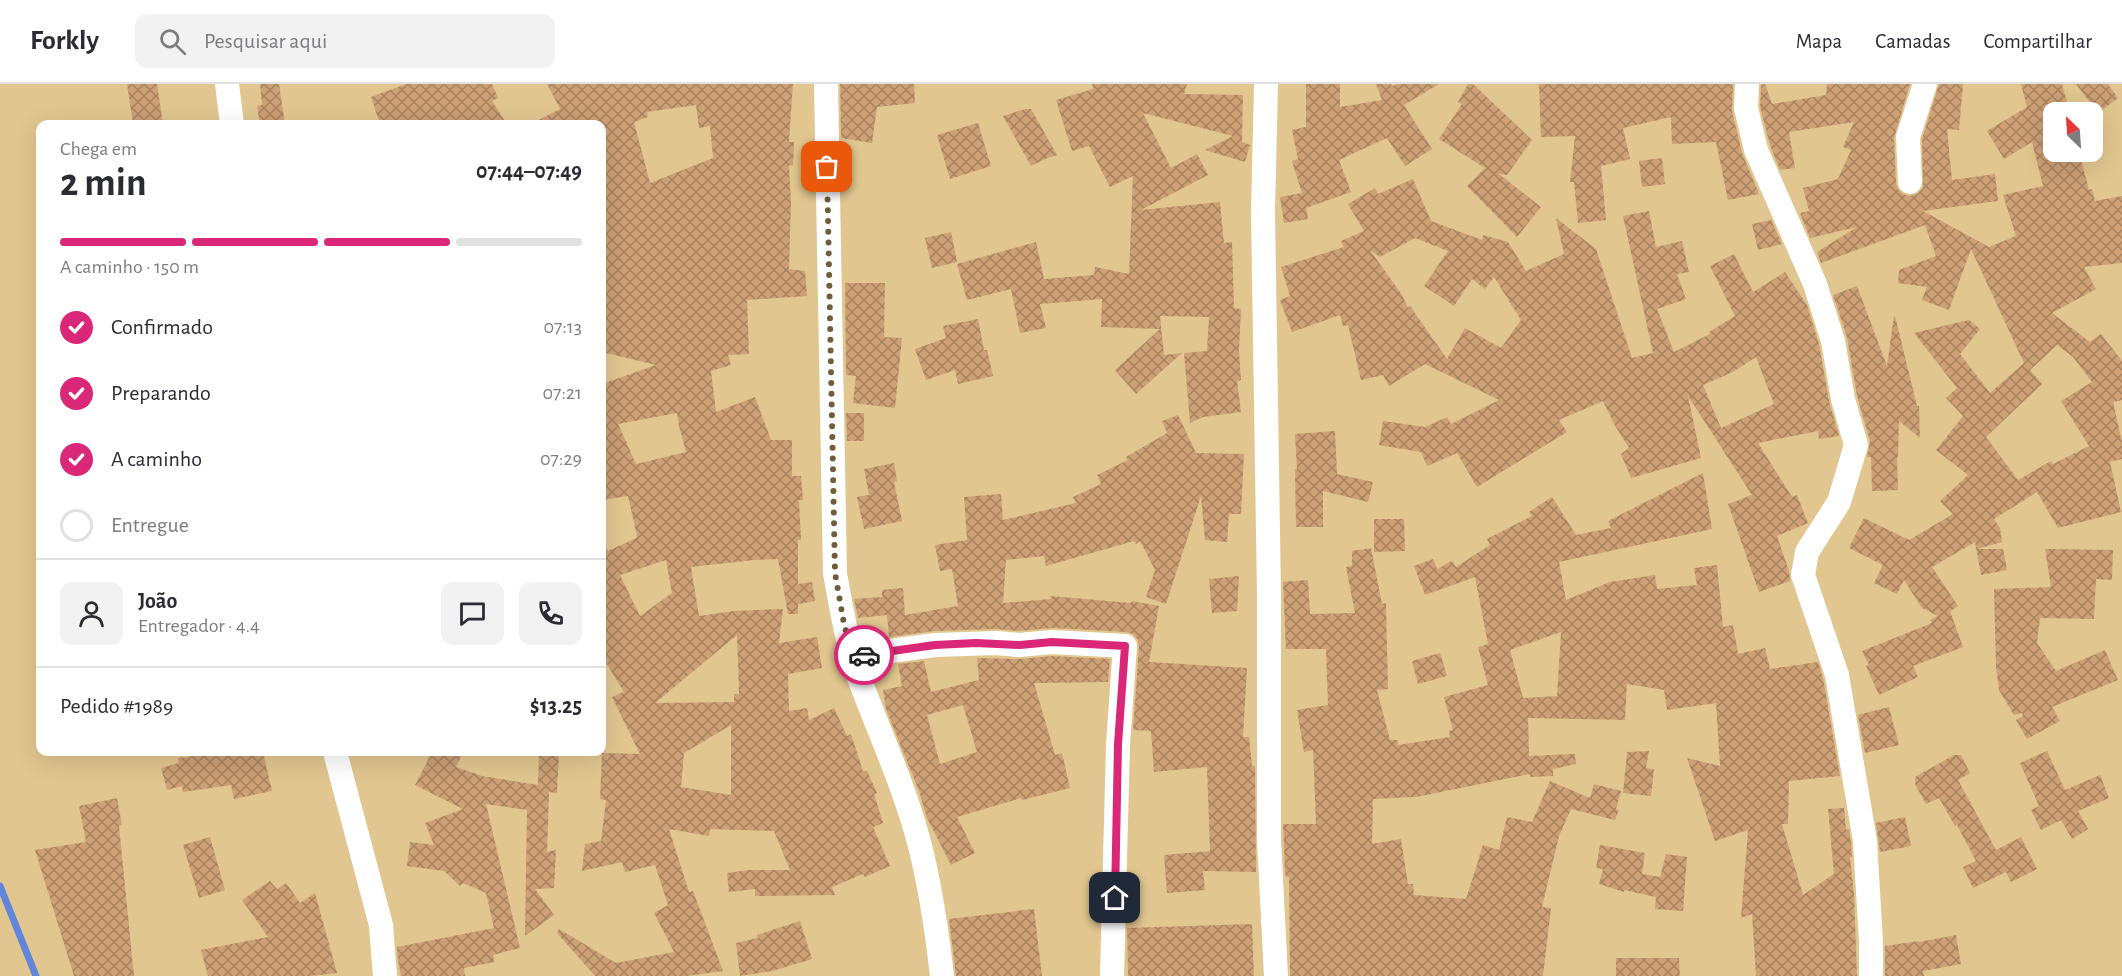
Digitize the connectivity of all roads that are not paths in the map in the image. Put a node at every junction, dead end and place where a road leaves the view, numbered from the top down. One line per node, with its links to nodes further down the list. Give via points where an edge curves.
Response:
1 (227, 84): 6 (street)
2 (826, 84): 8 (street, via 835,573)
3 (1266, 84): 13 (street, via 1263,212 1269,840)
4 (1747, 84): 14 (street, via 1746,108 1756,150 1815,284 1833,340 1856,445 1839,502 1807,552 1803,575 1837,675 1865,841)
5 (1925, 84): 7 (street, via 1908,137)
6 (232, 120)
7 (1910, 182)
8 (853, 656): 11 (street, via 920,845); 12 (street, via 945,644 1052,642 1125,646 1118,744)
9 (336, 756): 10 (street, via 381,925)
10 (385, 976)
11 (942, 976)
12 (1112, 976)
13 (1276, 976)
14 (1870, 976)

